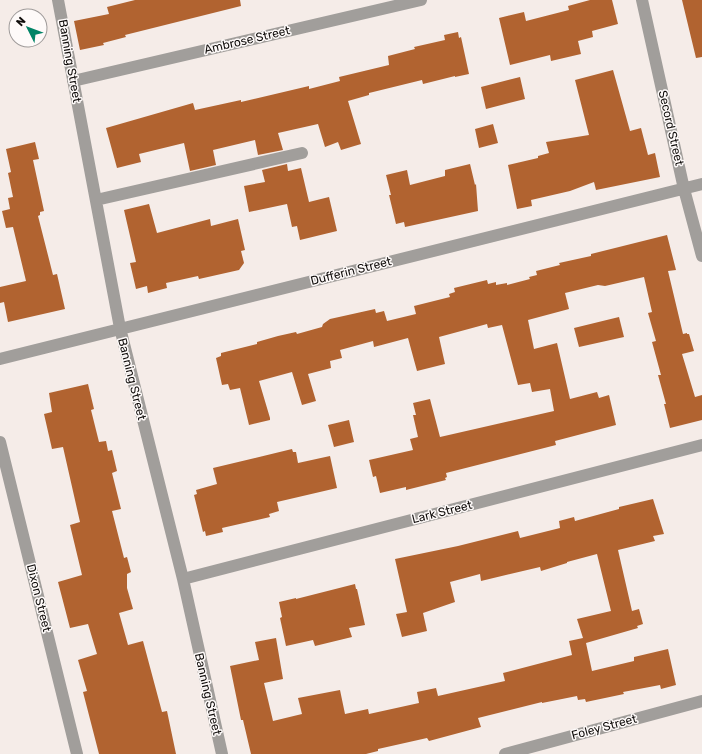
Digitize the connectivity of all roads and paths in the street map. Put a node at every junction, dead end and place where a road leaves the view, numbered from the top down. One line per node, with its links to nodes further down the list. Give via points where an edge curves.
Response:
1 (58, 0): 4 (street, Banning Street)
2 (421, 0): 4 (street, Ambrose Street)
3 (642, 0): 7 (street, Secord Street)
4 (73, 81): 8 (street, Banning Street)
5 (302, 153): 8 (street)
6 (702, 184): 7 (street, Dufferin Street)
7 (684, 188): 9 (street, Secord Street); 10 (street, Dufferin Street)
8 (96, 200): 10 (street, Banning Street)
9 (702, 256)
10 (120, 328): 11 (street, Dufferin Street); 14 (street, Banning Street)
11 (0, 359)
12 (0, 442): 16 (street, Dixon Street)
13 (702, 445): 14 (street, Lark Street)
14 (183, 579): 17 (street, Banning Street)
15 (702, 701): 18 (street, Foley Street)
16 (77, 754)
17 (222, 754)
18 (505, 754)

